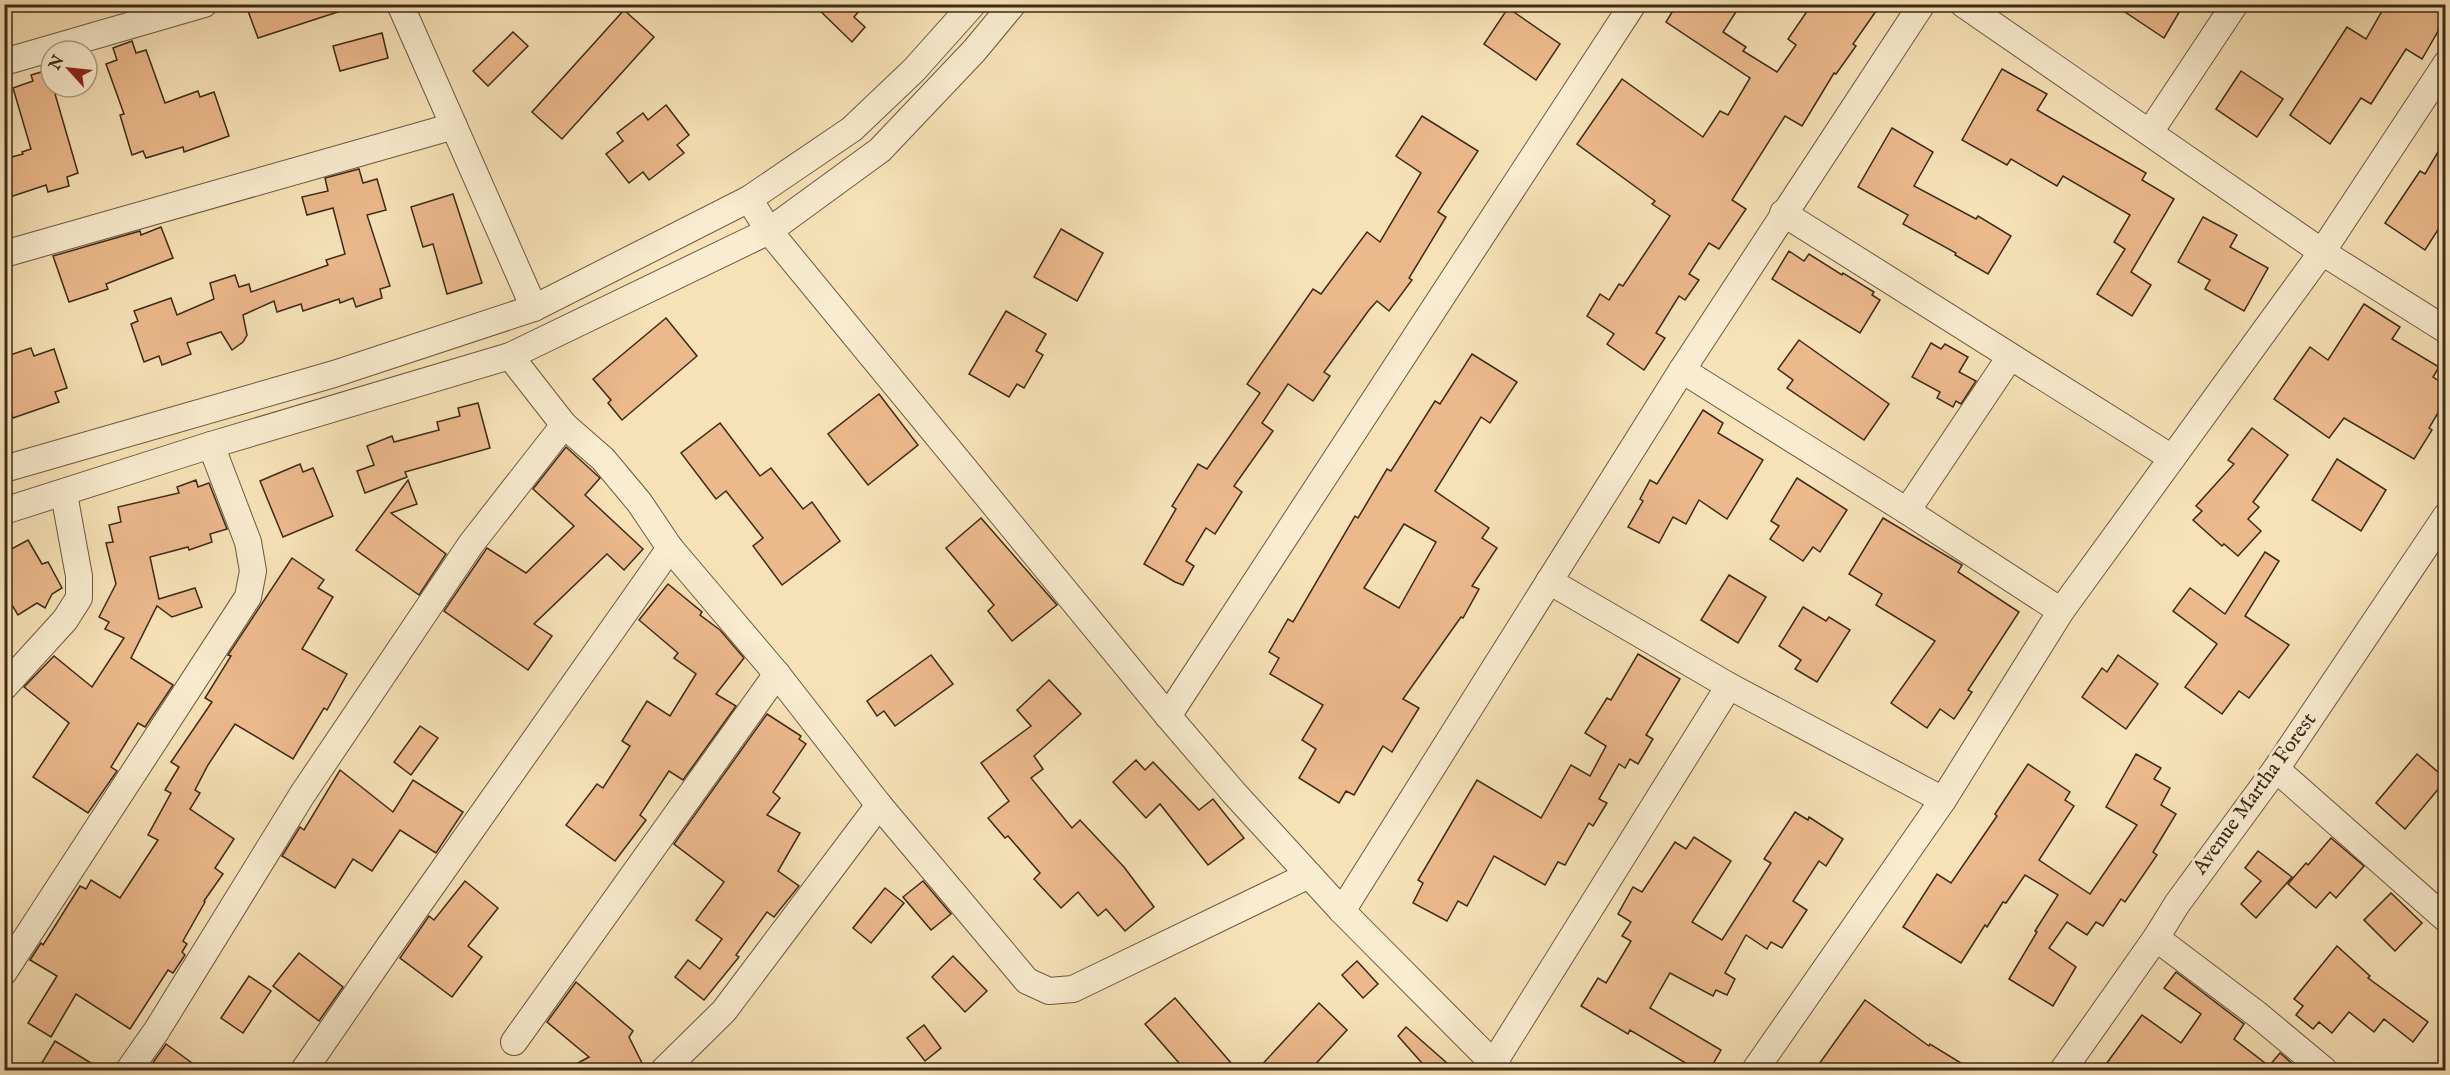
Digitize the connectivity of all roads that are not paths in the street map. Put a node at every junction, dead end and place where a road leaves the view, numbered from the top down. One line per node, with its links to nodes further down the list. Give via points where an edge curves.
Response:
1 (204, 4): 9 (street)
2 (399, 4): 11 (street)
3 (973, 4): 13 (street, via 914,70 852,129)
4 (1013, 4): 15 (street, via 880,150)
5 (1633, 4): 37 (street)
6 (1922, 4): 14 (street)
7 (1963, 4): 12 (street)
8 (2235, 4): 12 (street)
9 (4, 62)
10 (2445, 64): 16 (street)
11 (454, 126): 17 (street); 18 (street)
12 (2150, 132): 16 (street)
13 (749, 199): 15 (street); 18 (street)
14 (1783, 213): 21 (street); 22 (street)
15 (769, 231): 20 (street); 37 (street)
16 (2322, 252): 19 (street); 25 (street)
17 (4, 254)
18 (534, 308): 26 (street, via 334,374)
19 (2445, 330)
20 (510, 356): 23 (street); 24 (street)
21 (2010, 357): 25 (street); 29 (street)
22 (1682, 370): 29 (street); 32 (street)
23 (564, 424): 31 (street, via 603,459); 48 (street, via 471,544 302,795)
24 (211, 445): 27 (street); 45 (street, via 248,542 253,571 248,597)
25 (2172, 458): 33 (street)
26 (4, 469)
27 (64, 494): 28 (street); 36 (street, via 79,576 79,598 65,620)
28 (4, 511)
29 (1907, 511): 33 (street)
30 (2445, 516): 38 (street, Avenue Martha Forest)
31 (670, 548): 34 (street); 49 (street)
32 (1549, 581): 35 (street); 42 (street)
33 (2061, 611): 39 (street)
34 (777, 674): 40 (street); 46 (street)
35 (1729, 686): 39 (street); 47 (street)
36 (4, 687)
37 (1168, 716): 41 (street)
38 (2276, 769): 43 (street); 44 (street, Avenue Martha Forest, via 2176,904)
39 (1943, 800): 51 (street)
40 (879, 805): 41 (street, via 1027,981 1049,991 1073,989); 50 (street, via 724,1011)
41 (1309, 875): 42 (street)
42 (1342, 911): 47 (street)
43 (2445, 919)
44 (2156, 938): 52 (street, Avenue Martha Forest); 53 (street)
45 (4, 972)
46 (514, 1042)
47 (1496, 1067)
48 (129, 1071)
49 (304, 1071)
50 (664, 1071)
51 (1755, 1071)
52 (2063, 1071)
53 (2324, 1071)

